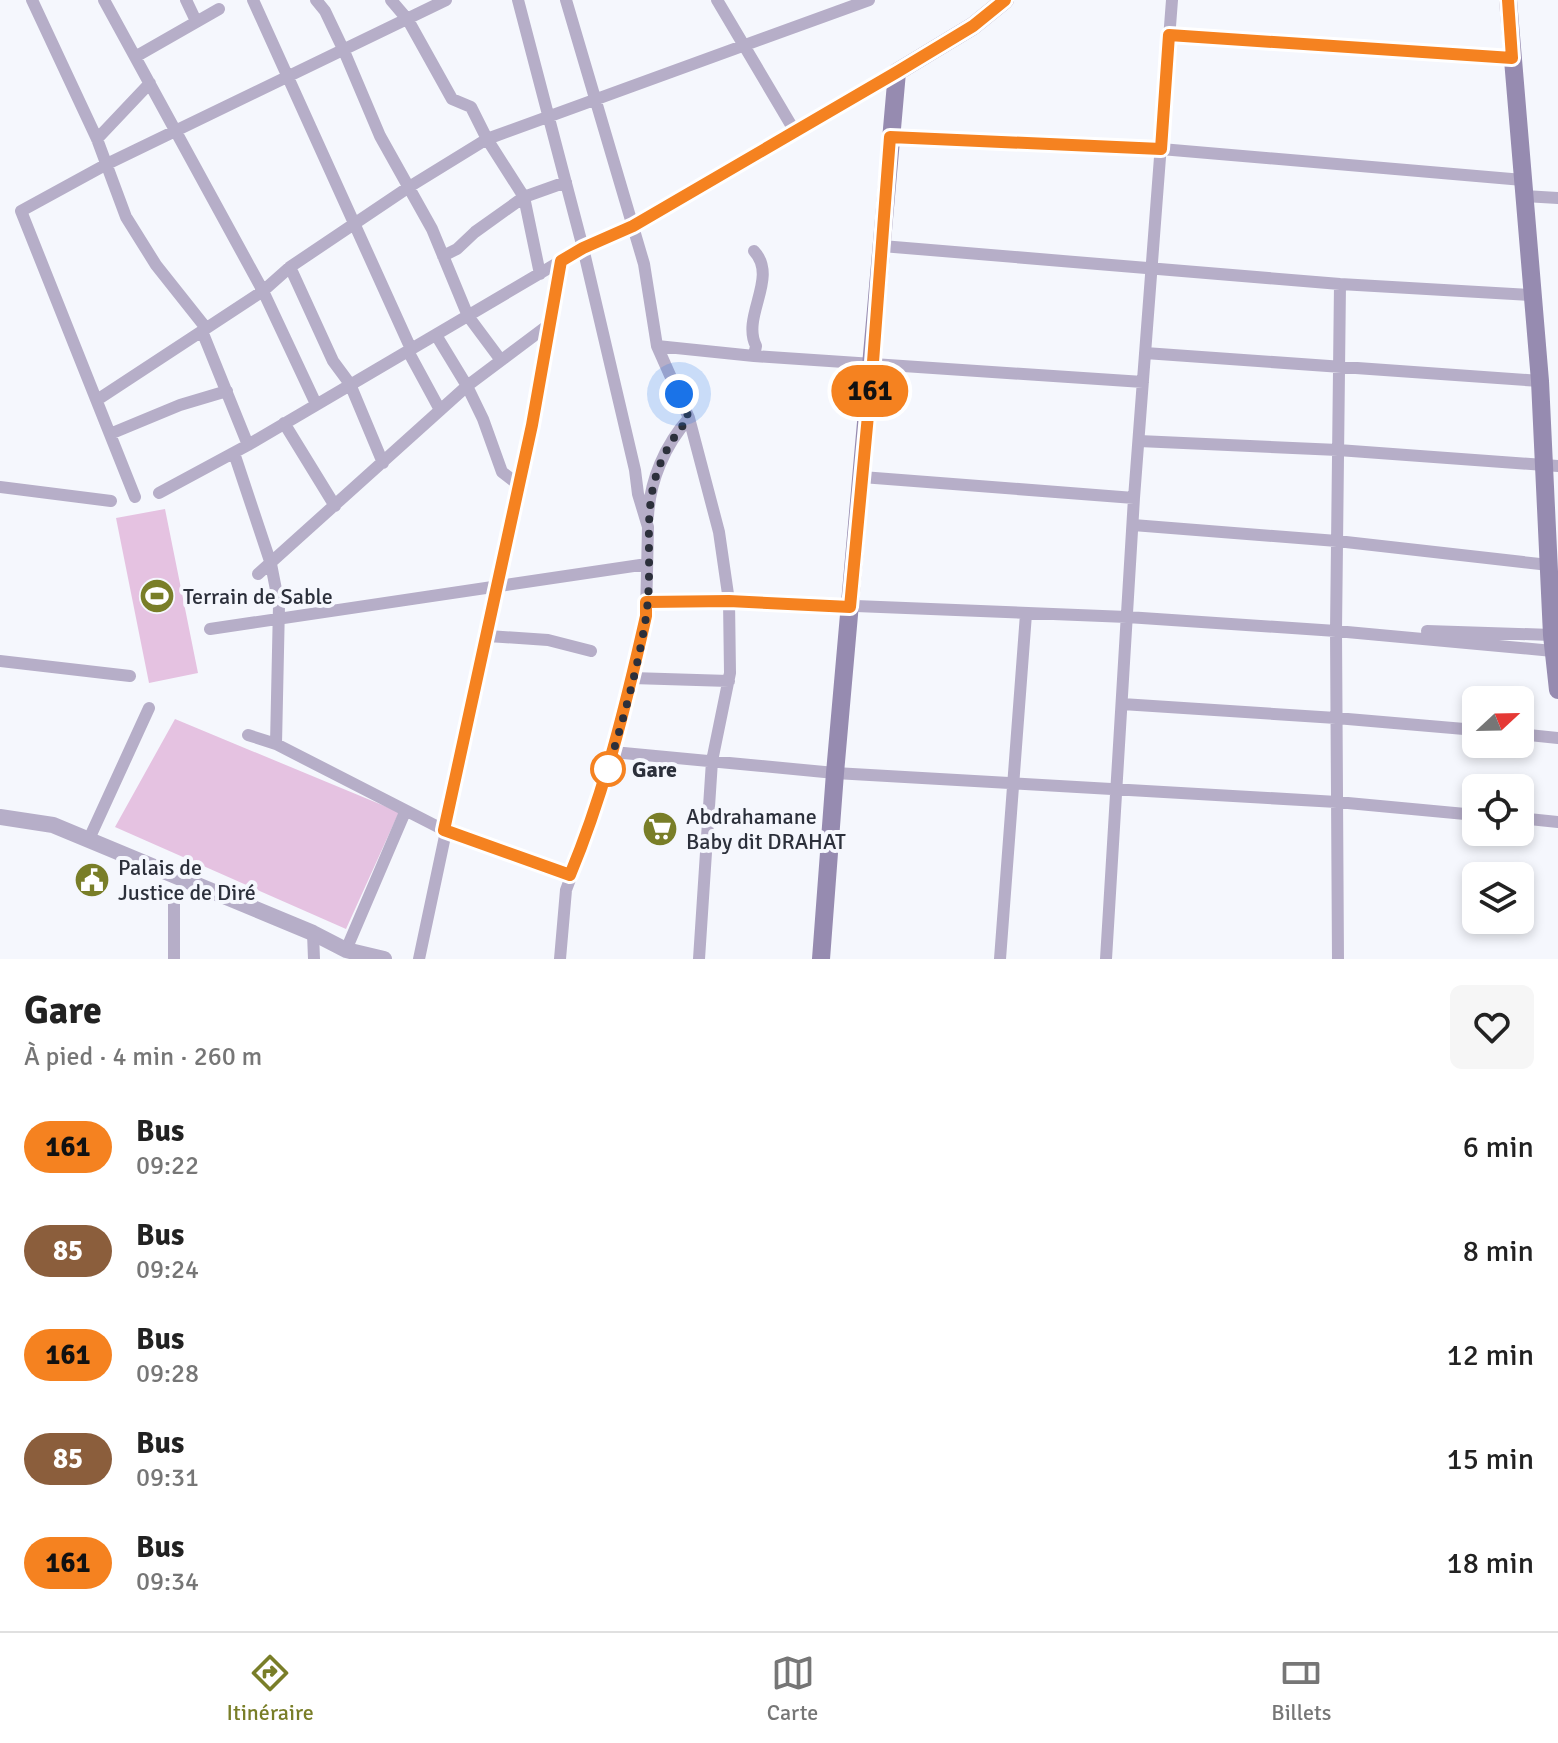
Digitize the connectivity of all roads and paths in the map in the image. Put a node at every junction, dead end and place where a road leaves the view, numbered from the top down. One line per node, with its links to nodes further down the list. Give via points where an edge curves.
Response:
1 (32, 0): 31 (street)
2 (104, 0): 21 (street)
3 (186, 0): 17 (street)
4 (253, 0): 24 (street)
5 (316, 0): 20 (street)
6 (391, 0): 16 (street)
7 (446, 0): 16 (street)
8 (518, 0): 27 (street)
9 (566, 0): 26 (street)
10 (717, 0): 19 (street)
11 (869, 0): 19 (street)
12 (1005, 0): 23 (main road)
13 (1172, 0): 18 (street)
14 (1508, 0): 22 (main road)
15 (219, 9): 17 (street)
16 (408, 20): 20 (street); 32 (street, via 452,99 471,107)
17 (196, 21): 21 (street)
18 (1169, 35): 22 (street); 33 (street)
19 (743, 44): 26 (street); 28 (street)
20 (344, 51): 24 (street); 36 (street, via 380,136)
21 (135, 57): 25 (street)
22 (1512, 58): 37 (main road)
23 (897, 72): 28 (street); 30 (main road)
24 (289, 78): 29 (street); 40 (street)
25 (150, 83): 29 (street); 31 (street)
26 (596, 100): 27 (street); 41 (street)
27 (550, 116): 32 (street); 35 (street)
28 (794, 130): 41 (street)
29 (177, 131): 34 (street); 51 (street)
30 (890, 137): 33 (street); 42 (main road)
31 (97, 139): 34 (street)
32 (487, 139): 36 (street); 38 (street)
33 (1161, 149): 37 (street); 48 (street)
34 (107, 164): 55 (street, via 138,238); 69 (street, via 21,211)
35 (566, 182): 38 (street); 43 (street)
36 (409, 187): 40 (street); 45 (street)
37 (1524, 188): 39 (street); 52 (main road)
38 (524, 197): 45 (street); 49 (street)
39 (1558, 198)
40 (355, 224): 47 (street); 58 (street)
41 (633, 226): 43 (street); 57 (street)
42 (882, 246): 48 (street); 62 (main road)
43 (583, 248): 46 (street); 90 (street)
44 (754, 251): 60 (street, via 764,275 751,336)
45 (443, 256): 53 (street)
46 (561, 261): 49 (street); 54 (street)
47 (290, 267): 51 (street); 66 (street, via 333,361)
48 (1152, 269): 50 (street); 59 (street)
49 (540, 274): 53 (street)
50 (1340, 284): 52 (street); 63 (street)
51 (263, 291): 55 (street); 70 (street)
52 (1532, 295): 64 (main road)
53 (468, 316): 56 (street); 61 (street)
54 (551, 323): 61 (street); 82 (street)
55 (204, 329): 68 (street); 69 (street)
56 (436, 335): 58 (street); 67 (street)
57 (657, 346): 60 (street); 72 (street)
58 (409, 350): 66 (street); 71 (street)
59 (1145, 353): 63 (street); 65 (street)
60 (754, 356): 62 (street)
61 (500, 359): 67 (street)
62 (873, 362): 65 (street); 81 (main road)
63 (1339, 366): 64 (street); 77 (street)
64 (1540, 381): 80 (main road)
65 (1143, 382): 75 (street)
66 (350, 384): 70 (street); 79 (street)
67 (467, 386): 71 (street); 82 (street, via 502,472)
68 (227, 391): 74 (street); 76 (street)
69 (97, 400): 74 (street)
70 (316, 404): 73 (street)
71 (440, 410): 79 (street)
72 (689, 418): 90 (street, via 663,459 649,498); 97 (street, via 719,532)
73 (284, 423): 76 (street); 88 (street)
74 (110, 434): 85 (street)
75 (1139, 441): 77 (street); 86 (street)
76 (248, 445): 78 (street)
77 (1338, 450): 80 (street); 91 (street)
78 (234, 453): 84 (street); 92 (street)
79 (383, 463): 88 (street)
80 (1551, 466): 94 (main road)
81 (862, 477): 86 (street); 99 (main road)
82 (519, 485): 96 (street)
83 (0, 487): 87 (street)
84 (159, 493)
85 (135, 497)
86 (1134, 498): 89 (street)
87 (111, 501)
88 (335, 506): 92 (street)
89 (1133, 525): 91 (street); 101 (street)
90 (648, 527): 93 (street)
91 (1337, 541): 94 (street); 104 (street)
92 (271, 564): 95 (street); 102 (street)
93 (647, 564): 96 (street); 98 (street)
94 (1549, 565): 107 (main road)
95 (258, 574)
96 (499, 584): 102 (street); 106 (street)
97 (729, 601): 98 (street); 99 (street); 112 (street)
98 (646, 602): 111 (street)
99 (850, 607): 100 (street); 124 (main road)
100 (1026, 614): 101 (street); 125 (street)
101 (1127, 617): 104 (street); 114 (street)
102 (277, 619): 103 (street); 121 (street)
103 (210, 629)
104 (1336, 631): 107 (street); 116 (street)
105 (1398, 631): 107 (street)
106 (488, 636): 108 (street, via 548,640); 133 (street)
107 (1553, 643): 113 (main road)
108 (591, 651)
109 (0, 661): 110 (street)
110 (130, 676)
111 (632, 678): 112 (street); 122 (street)
112 (729, 681): 123 (street)
113 (1558, 690)
114 (1122, 704): 116 (street); 126 (street)
115 (149, 708): 134 (street)
116 (1336, 718): 117 (street); 127 (street)
117 (1462, 729)
118 (248, 735): 121 (street)
119 (1534, 735): 120 (street)
120 (1558, 738)
121 (276, 744): 128 (street)
122 (613, 752): 123 (street); 135 (street)
123 (712, 761): 124 (street); 144 (street)
124 (835, 773): 125 (street); 145 (main road)
125 (1014, 783): 126 (street); 146 (street)
126 (1117, 789): 127 (street); 147 (street)
127 (1337, 802): 129 (street); 148 (street)
128 (405, 812): 133 (street); 138 (street)
129 (1462, 814)
130 (0, 817): 134 (street, via 53,825)
131 (1534, 819): 132 (street)
132 (1558, 822)
133 (444, 830): 135 (street); 142 (street)
134 (89, 839): 137 (street)
135 (570, 875): 143 (street)
136 (174, 897): 139 (street)
137 (313, 933): 138 (street); 140 (street)
138 (346, 950): 141 (street)
139 (174, 959)
140 (314, 959)
141 (384, 959)
142 (419, 959)
143 (560, 959)
144 (699, 959)
145 (821, 959)
146 (1000, 959)
147 (1106, 959)
148 (1338, 959)

